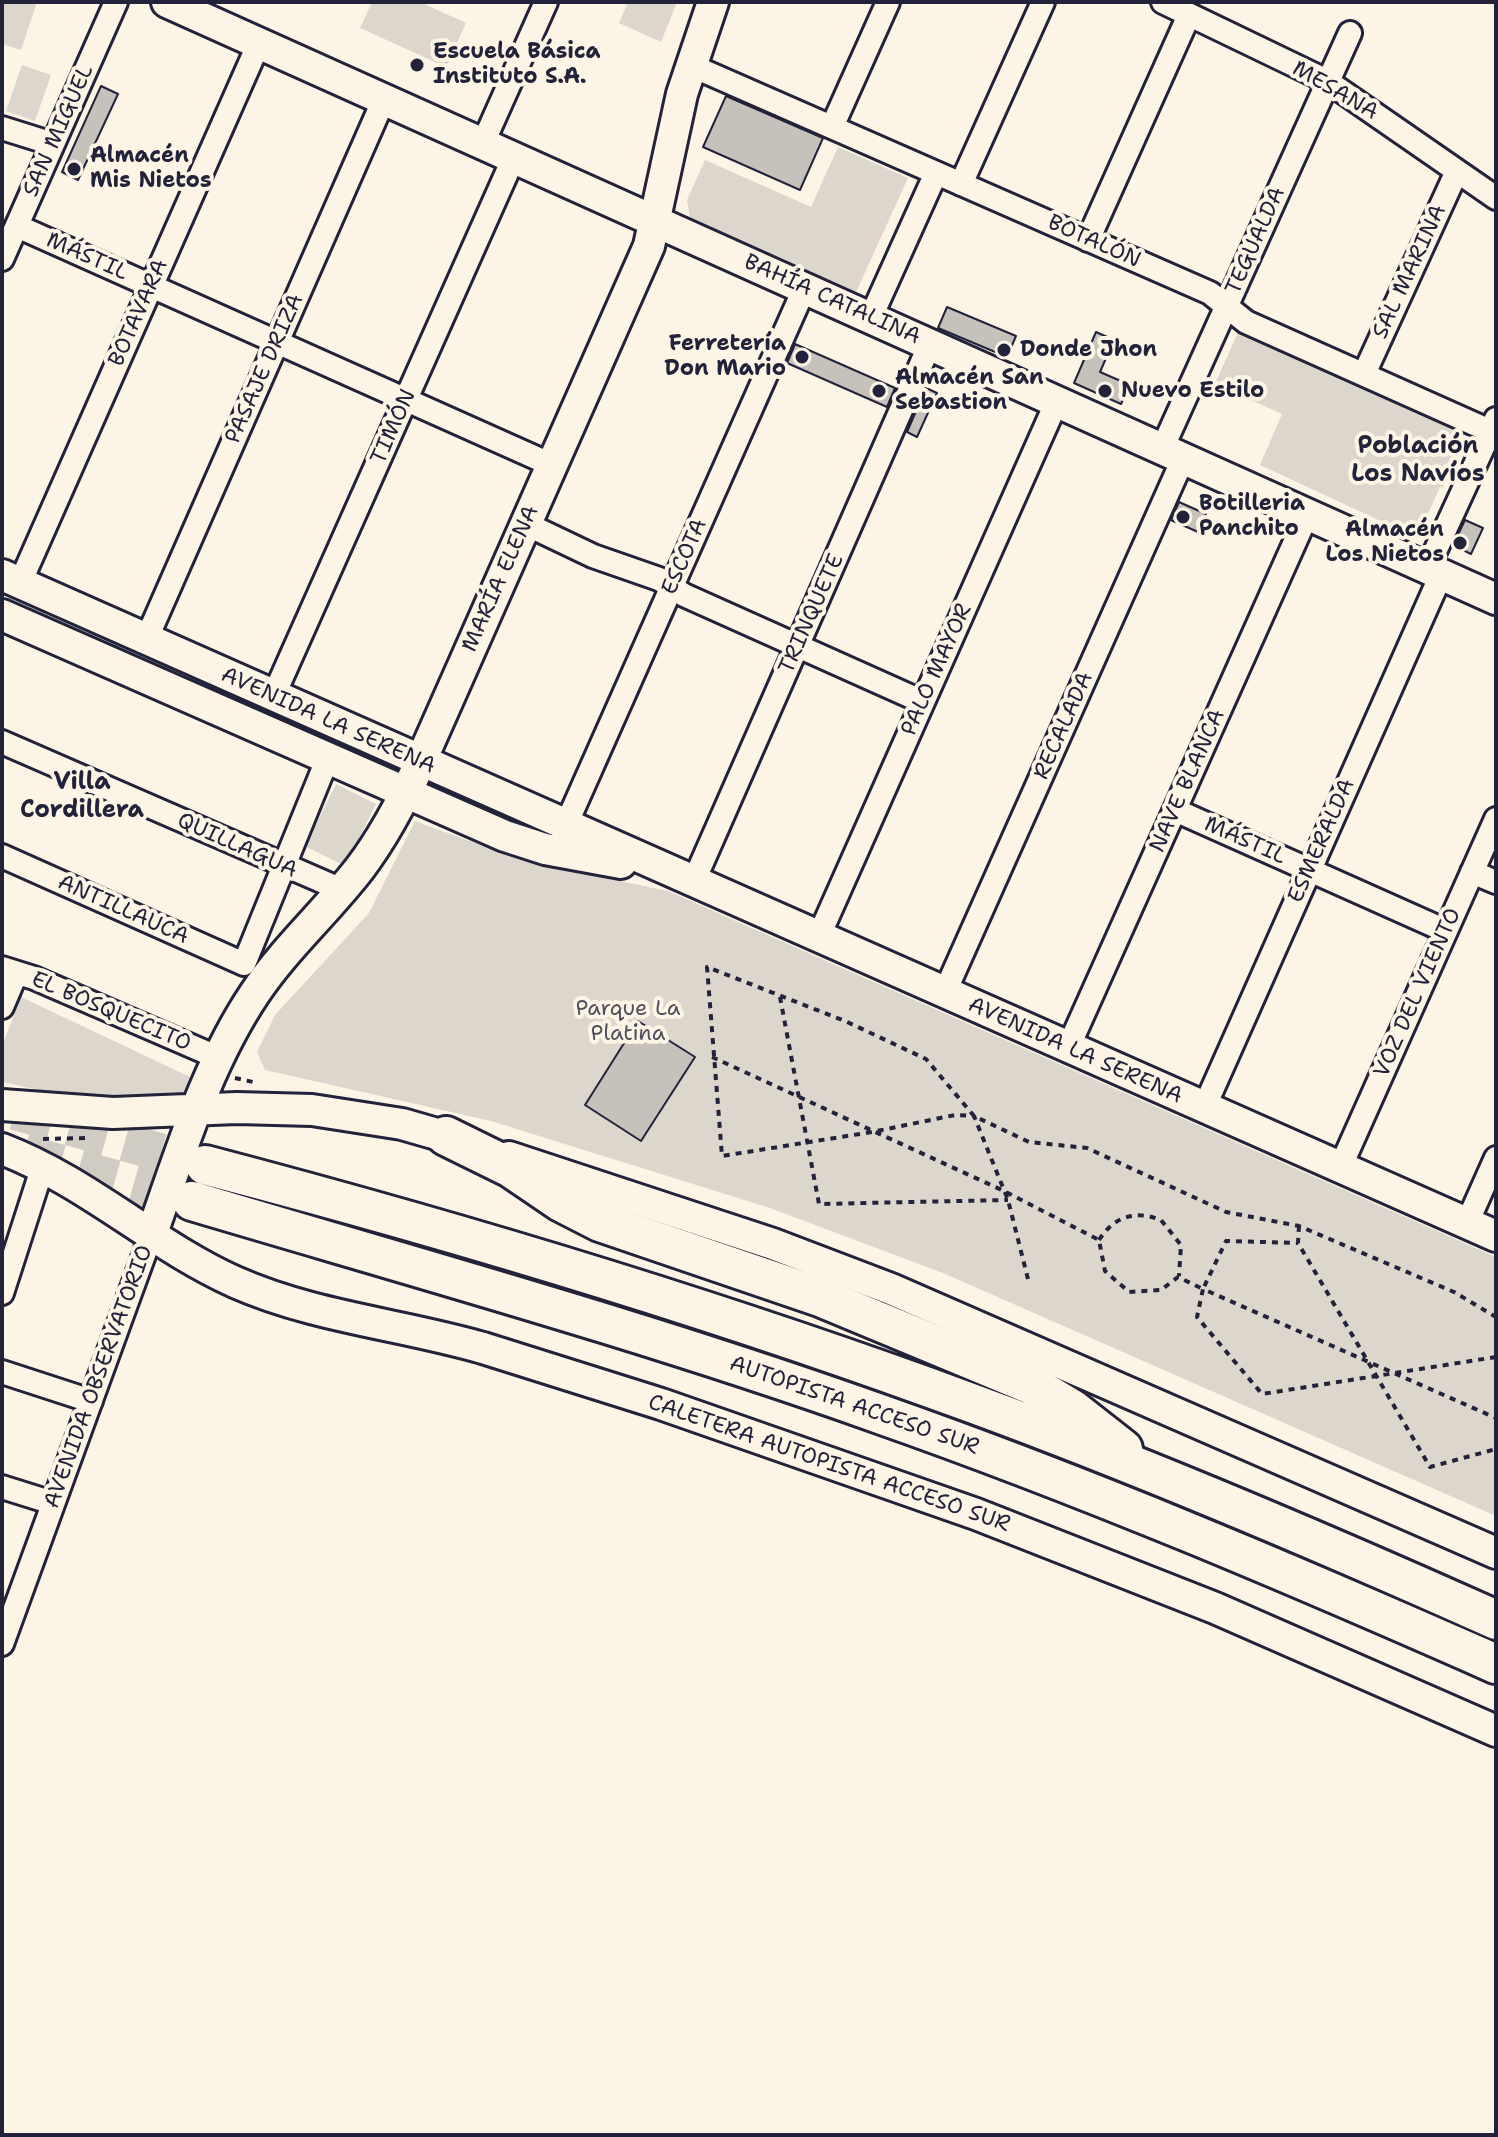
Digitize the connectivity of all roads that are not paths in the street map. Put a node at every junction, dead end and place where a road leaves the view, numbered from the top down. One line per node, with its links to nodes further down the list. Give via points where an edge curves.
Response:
1 (116, 2): 17 (street, SAN MIGUEL)
2 (167, 2): 10 (street, BAHÍA CATALINA)
3 (546, 2): 16 (street)
4 (713, 2): 11 (street, MARÍA ELENA)
5 (888, 2): 14 (street)
6 (1043, 2): 21 (street)
7 (1163, 2): 8 (street, MESANA)
8 (1189, 15): 12 (street, MESANA); 25 (street)
9 (1350, 33): 12 (street, TEGUALDA)
10 (259, 43): 13 (street, BAHÍA CATALINA); 27 (street, BOTAVARA)
11 (690, 65): 14 (street, BOTALÓN); 23 (street, MARÍA ELENA)
12 (1327, 81): 19 (street, MESANA); 29 (street, TEGUALDA)
13 (384, 99): 16 (street, BAHÍA CATALINA); 31 (street, PASAJE DRIZA)
14 (832, 127): 20 (street, BOTALÓN)
15 (2, 128): 17 (street)
16 (483, 143): 18 (street, BAHÍA CATALINA)
17 (53, 144): 24 (street, SAN MIGUEL)
18 (514, 157): 23 (street, BAHÍA CATALINA); 34 (street, TIMÓN)
19 (1457, 171): 22 (street, MESANA); 33 (street, SAL MARINA)
20 (936, 173): 21 (street, BOTALÓN); 30 (street)
21 (961, 184): 25 (street, BOTALÓN)
22 (1496, 198)
23 (656, 221): 28 (street, BAHÍA CATALINA); 38 (street, MARÍA ELENA)
24 (17, 226): 26 (street, SAN MIGUEL); 27 (street, MÁSTIL)
25 (1088, 240): 29 (street, BOTALÓN, via 1210,293)
26 (2, 259)
27 (152, 286): 31 (street, MÁSTIL); 42 (street, BOTAVARA)
28 (805, 287): 30 (street, BAHÍA CATALINA); 43 (street, ESCOTA)
29 (1227, 307): 33 (street, BOTALÓN, via 1246,322); 37 (street, TEGUALDA)
30 (871, 317): 32 (street, BAHÍA CATALINA)
31 (277, 342): 34 (street, MÁSTIL); 46 (street, PASAJE DRIZA)
32 (930, 344): 35 (street, BAHÍA CATALINA); 47 (street, TRINQUETE)
33 (1364, 374): 36 (street, BOTALÓN)
34 (406, 400): 38 (street, MÁSTIL); 48 (street, TIMÓN)
35 (1057, 401): 37 (street, BAHÍA CATALINA); 49 (street, PALO MAYOR)
36 (1493, 425): 41 (street, ESMERALDA)
37 (1173, 454): 39 (street, BAHÍA CATALINA); 68 (street, RECALADA)
38 (552, 465): 40 (street, MARÍA ELENA)
39 (1307, 515): 41 (street, BAHÍA CATALINA); 54 (street, NAVE BLANCA)
40 (526, 524): 43 (street); 52 (street, MARÍA ELENA)
41 (1434, 572): 44 (street, BAHÍA CATALINA); 60 (street, ESMERALDA)
42 (11, 579): 46 (street, AVENIDA LA SERENA)
43 (671, 587): 47 (street); 56 (street, ESCOTA)
44 (1496, 599)
45 (2, 615): 51 (street, AVENIDA LA SERENA)
46 (146, 640): 48 (street, AVENIDA LA SERENA)
47 (797, 646): 49 (street); 63 (street, TRINQUETE)
48 (273, 697): 52 (street, AVENIDA LA SERENA)
49 (923, 702): 66 (street, PALO MAYOR)
50 (2, 742): 59 (street, QUILLAGUA)
51 (327, 760): 53 (street, AVENIDA LA SERENA); 59 (street)
52 (420, 763): 53 (street, MARÍA ELENA); 56 (street, AVENIDA LA SERENA)
53 (405, 794): 58 (street, AVENIDA LA SERENA, via 545,849); 64 (street, MARÍA ELENA)
54 (1175, 810): 60 (street, MÁSTIL); 70 (street, NAVE BLANCA)
55 (1496, 819): 61 (street, VOZ DEL VIENTO)
56 (565, 827): 58 (street, AVENIDA LA SERENA)
57 (2, 856): 59 (street, ANTILLAUCA, via 244,964)
58 (655, 866): 63 (street, AVENIDA LA SERENA)
59 (285, 867): 64 (street, QUILLAGUA)
60 (1309, 870): 65 (street, MÁSTIL); 73 (street, ESMERALDA)
61 (1472, 872): 62 (street); 65 (street, VOZ DEL VIENTO)
62 (1496, 882)
63 (693, 883): 66 (street, AVENIDA LA SERENA)
64 (342, 890): 71 (street, MARÍA ELENA, via 262,983)
65 (1446, 931): 80 (street, VOZ DEL VIENTO)
66 (818, 938): 68 (street, AVENIDA LA SERENA)
67 (9, 971): 69 (street); 71 (street, EL BOSQUECITO)
68 (944, 994): 70 (street, AVENIDA LA SERENA)
69 (2, 1007)
70 (1068, 1048): 73 (street, AVENIDA LA SERENA)
71 (219, 1058): 74 (street, MARÍA ELENA)
72 (2, 1105): 74 (street, via 113,1113)
73 (1204, 1108): 80 (street, AVENIDA LA SERENA)
74 (197, 1110): 75 (street, via 312,1110); 83 (street, AVENIDA OBSERVATORIO)
75 (446, 1136): 88 (highway, via 511,1168 585,1215 820,1297 1032,1385); 91 (street, via 891,1289)
76 (2, 1149): 79 (street)
77 (1496, 1158): 82 (street)
78 (205, 1165): 88 (highway, AUTOPISTA ACCESO SUR, via 599,1277 935,1390)
79 (43, 1166): 83 (street); 85 (street)
80 (1340, 1168): 82 (street, AVENIDA LA SERENA)
81 (192, 1201): 95 (highway, AUTOPISTA ACCESO SUR, via 692,1350 879,1413 1145,1513)
82 (1467, 1223): 84 (street, AVENIDA LA SERENA)
83 (152, 1233): 87 (street, AVENIDA OBSERVATORIO); 96 (street, CALETERA AUTOPISTA ACCESO SUR, via 208,1269 289,1303 483,1348 976,1514 1215,1608)
84 (1496, 1236)
85 (2, 1293)
86 (2, 1372): 87 (street)
87 (91, 1401): 90 (street, AVENIDA OBSERVATORIO)
88 (1179, 1484): 93 (highway, AUTOPISTA ACCESO SUR)
89 (2, 1487): 90 (street)
90 (53, 1503): 92 (street, AVENIDA OBSERVATORIO)
91 (1496, 1553)
92 (10, 1599): 94 (street, AVENIDA OBSERVATORIO)
93 (1496, 1620)
94 (2, 1644)
95 (1496, 1664)
96 (1496, 1731)

